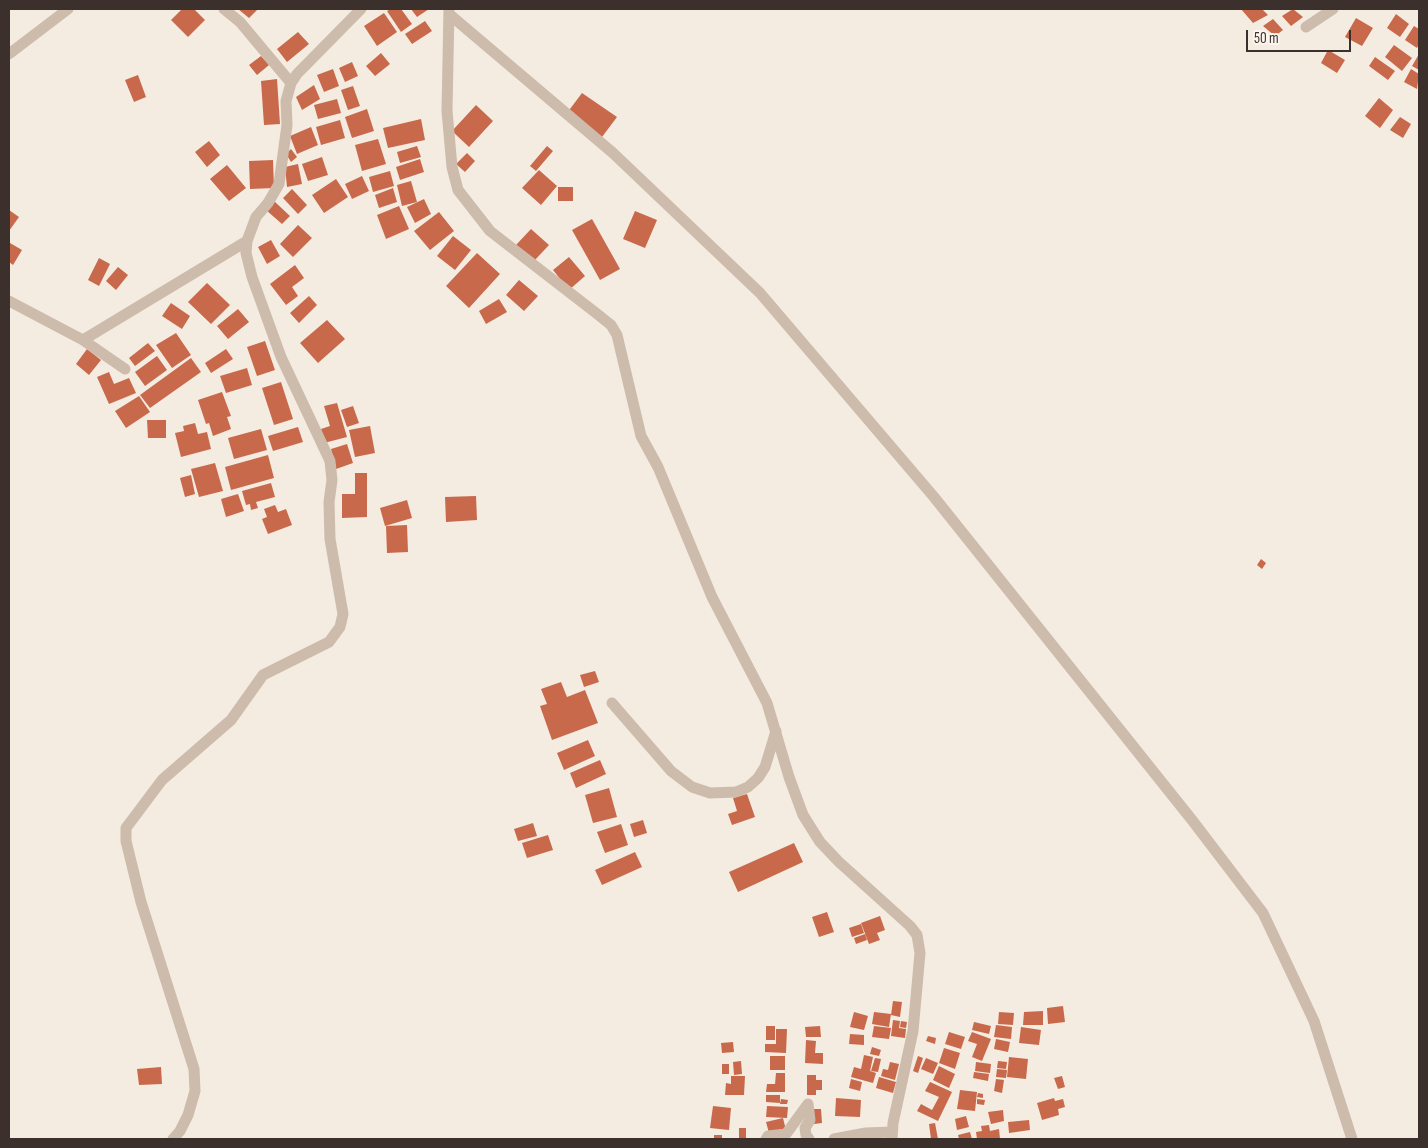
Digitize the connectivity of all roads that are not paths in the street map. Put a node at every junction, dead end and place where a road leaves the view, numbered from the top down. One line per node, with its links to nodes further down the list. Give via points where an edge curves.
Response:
1 (68, 9): 7 (street)
2 (224, 9): 8 (street, via 240,22)
3 (361, 9): 8 (street)
4 (1333, 9): 6 (street)
5 (449, 12): 14 (street, via 446,112 458,190 490,232 611,325 617,335 645,447 658,467 712,597 768,703); 20 (street, via 612,153 760,293 934,497 1263,913 1314,1021)
6 (1306, 27)
7 (9, 54)
8 (291, 84): 9 (street, via 286,101 287,125 279,184 256,217)
9 (247, 241): 11 (street); 16 (street, via 246,253 252,276 281,357 330,461 330,539 343,614 340,627 329,642 263,675 238,712 162,780 126,828 126,841 141,902 194,1069 195,1091 188,1115)
10 (9, 301): 11 (street)
11 (83, 340): 12 (street)
12 (126, 369)
13 (612, 703): 14 (street, via 671,771 692,787 710,794 736,792 758,778 765,767)
14 (776, 731): 15 (street, via 803,816 820,842 910,926 920,943 913,1032)
15 (892, 1135): 19 (street, via 866,1133)
16 (172, 1139)
17 (766, 1139): 18 (street, via 786,1134 808,1104 810,1120 805,1128)
18 (809, 1139)
19 (834, 1139)
20 (1352, 1139)

